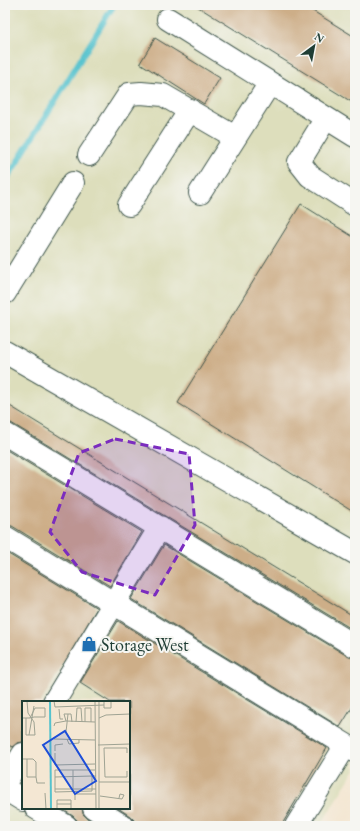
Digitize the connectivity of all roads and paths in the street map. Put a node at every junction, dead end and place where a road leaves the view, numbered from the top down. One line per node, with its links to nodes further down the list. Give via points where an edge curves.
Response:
1 (168, 19): 2 (lane)
2 (270, 83): 4 (lane); 6 (lane)
3 (190, 110): 6 (lane); 7 (lane, via 163,95 129,94); 10 (lane)
4 (326, 118): 5 (lane); 11 (lane, via 299,162 310,176)
5 (355, 136)
6 (235, 137): 9 (lane)
7 (89, 155)
8 (73, 183): 12 (lane)
9 (200, 193)
10 (129, 204)
11 (355, 205)
12 (5, 293)
13 (5, 352): 17 (lane)
14 (5, 434): 15 (lane)
15 (160, 527): 18 (lane); 19 (lane)
16 (5, 537): 18 (lane)
17 (355, 553)
18 (114, 604): 20 (lane); 21 (lane)
19 (355, 646)
20 (55, 701)
21 (350, 748): 30 (lane)
22 (17, 758): 23 (lane)
23 (5, 783)
24 (5, 789): 25 (lane)
25 (22, 799)
26 (38, 809): 28 (lane)
27 (96, 809): 29 (lane)
28 (66, 826)
29 (123, 826)
30 (296, 826)

